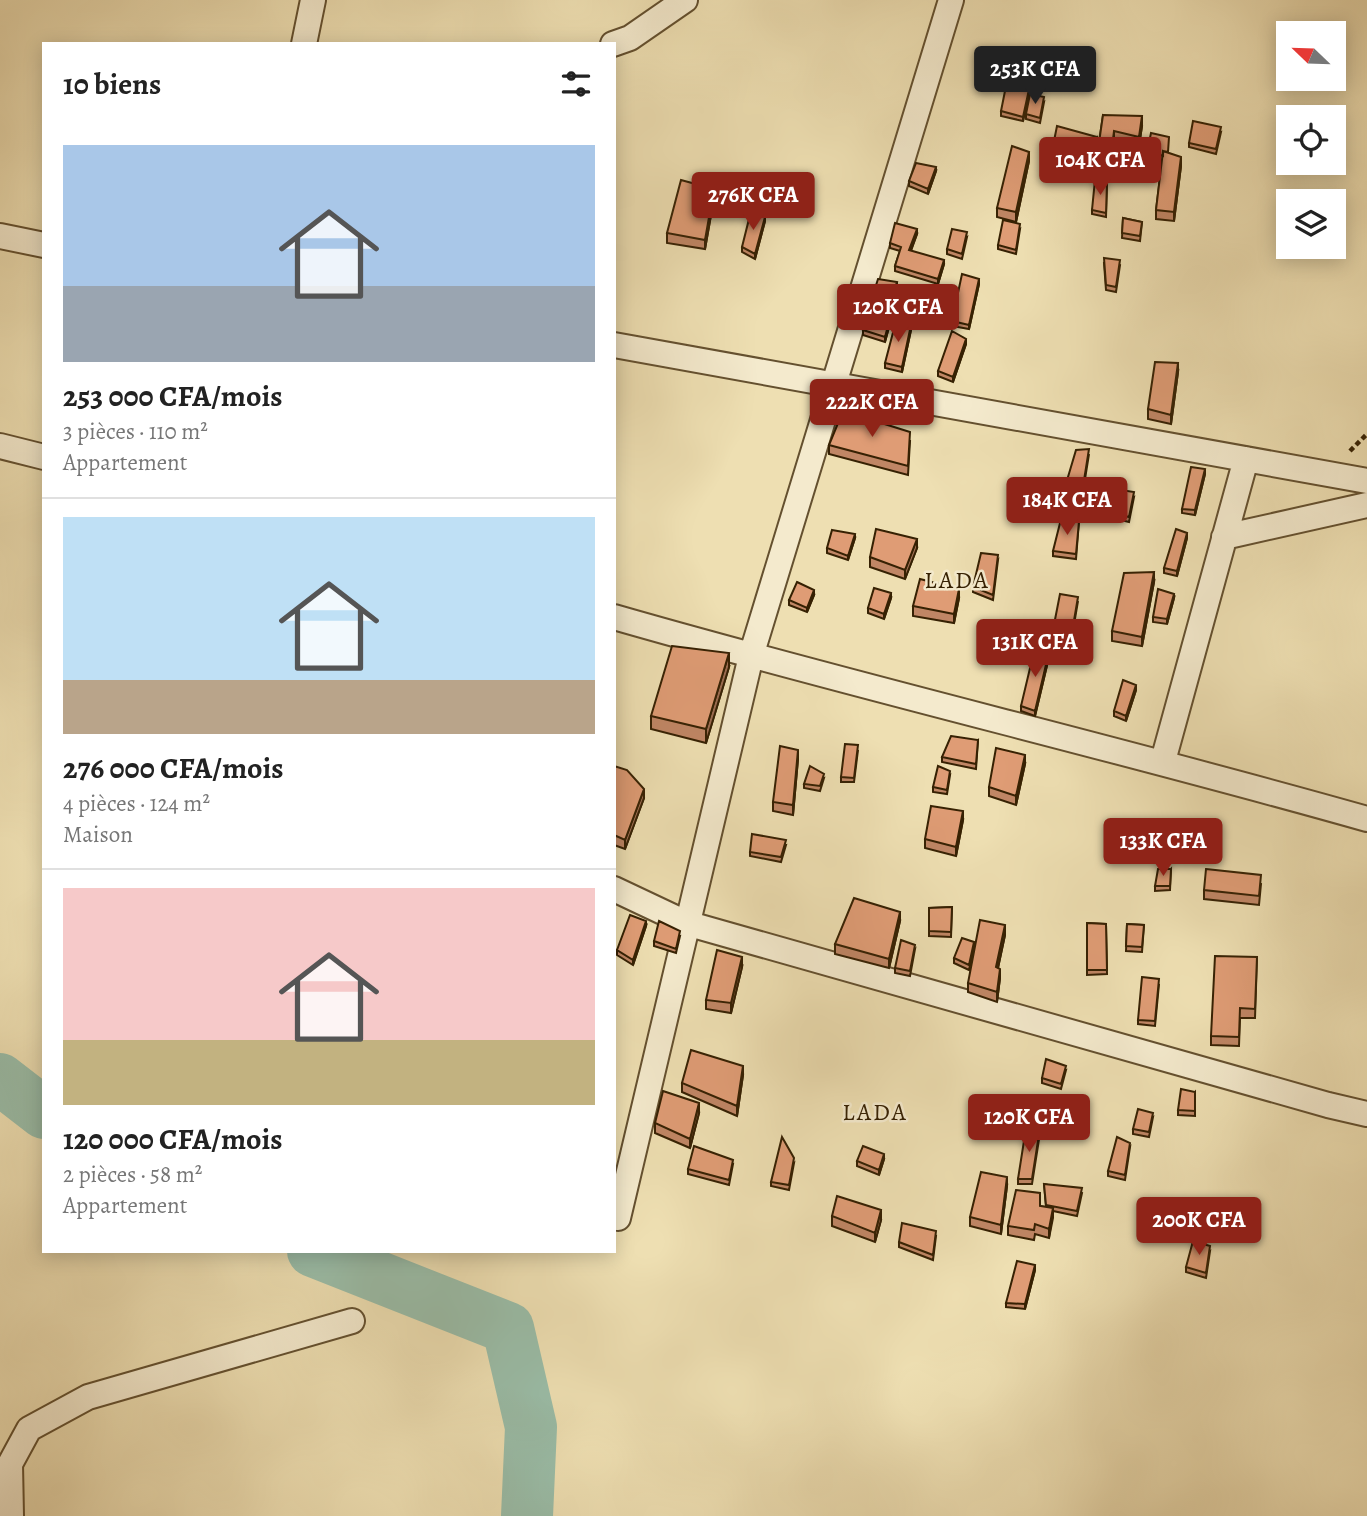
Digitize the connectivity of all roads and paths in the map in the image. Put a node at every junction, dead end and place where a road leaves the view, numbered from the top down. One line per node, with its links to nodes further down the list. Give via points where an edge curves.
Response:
1 (313, 0): 4 (street)
2 (685, 0): 5 (street)
3 (951, 0): 9 (street)
4 (304, 42)
5 (616, 43)
6 (0, 236): 7 (street)
7 (42, 245)
8 (616, 345): 9 (street)
9 (834, 383): 12 (street); 17 (street)
10 (0, 446): 11 (street)
11 (42, 456)
12 (1246, 459): 13 (street); 15 (street)
13 (1367, 481)
14 (1367, 505): 15 (street)
15 (1224, 537): 18 (street)
16 (616, 618): 17 (street)
17 (751, 656): 18 (street); 21 (street)
18 (1163, 761): 19 (street)
19 (1367, 819)
20 (616, 890): 21 (street)
21 (686, 923): 22 (street); 23 (street)
22 (1367, 1114)
23 (618, 1218)
24 (352, 1321): 25 (street, via 88,1397 29,1429 10,1464)
25 (11, 1516)

